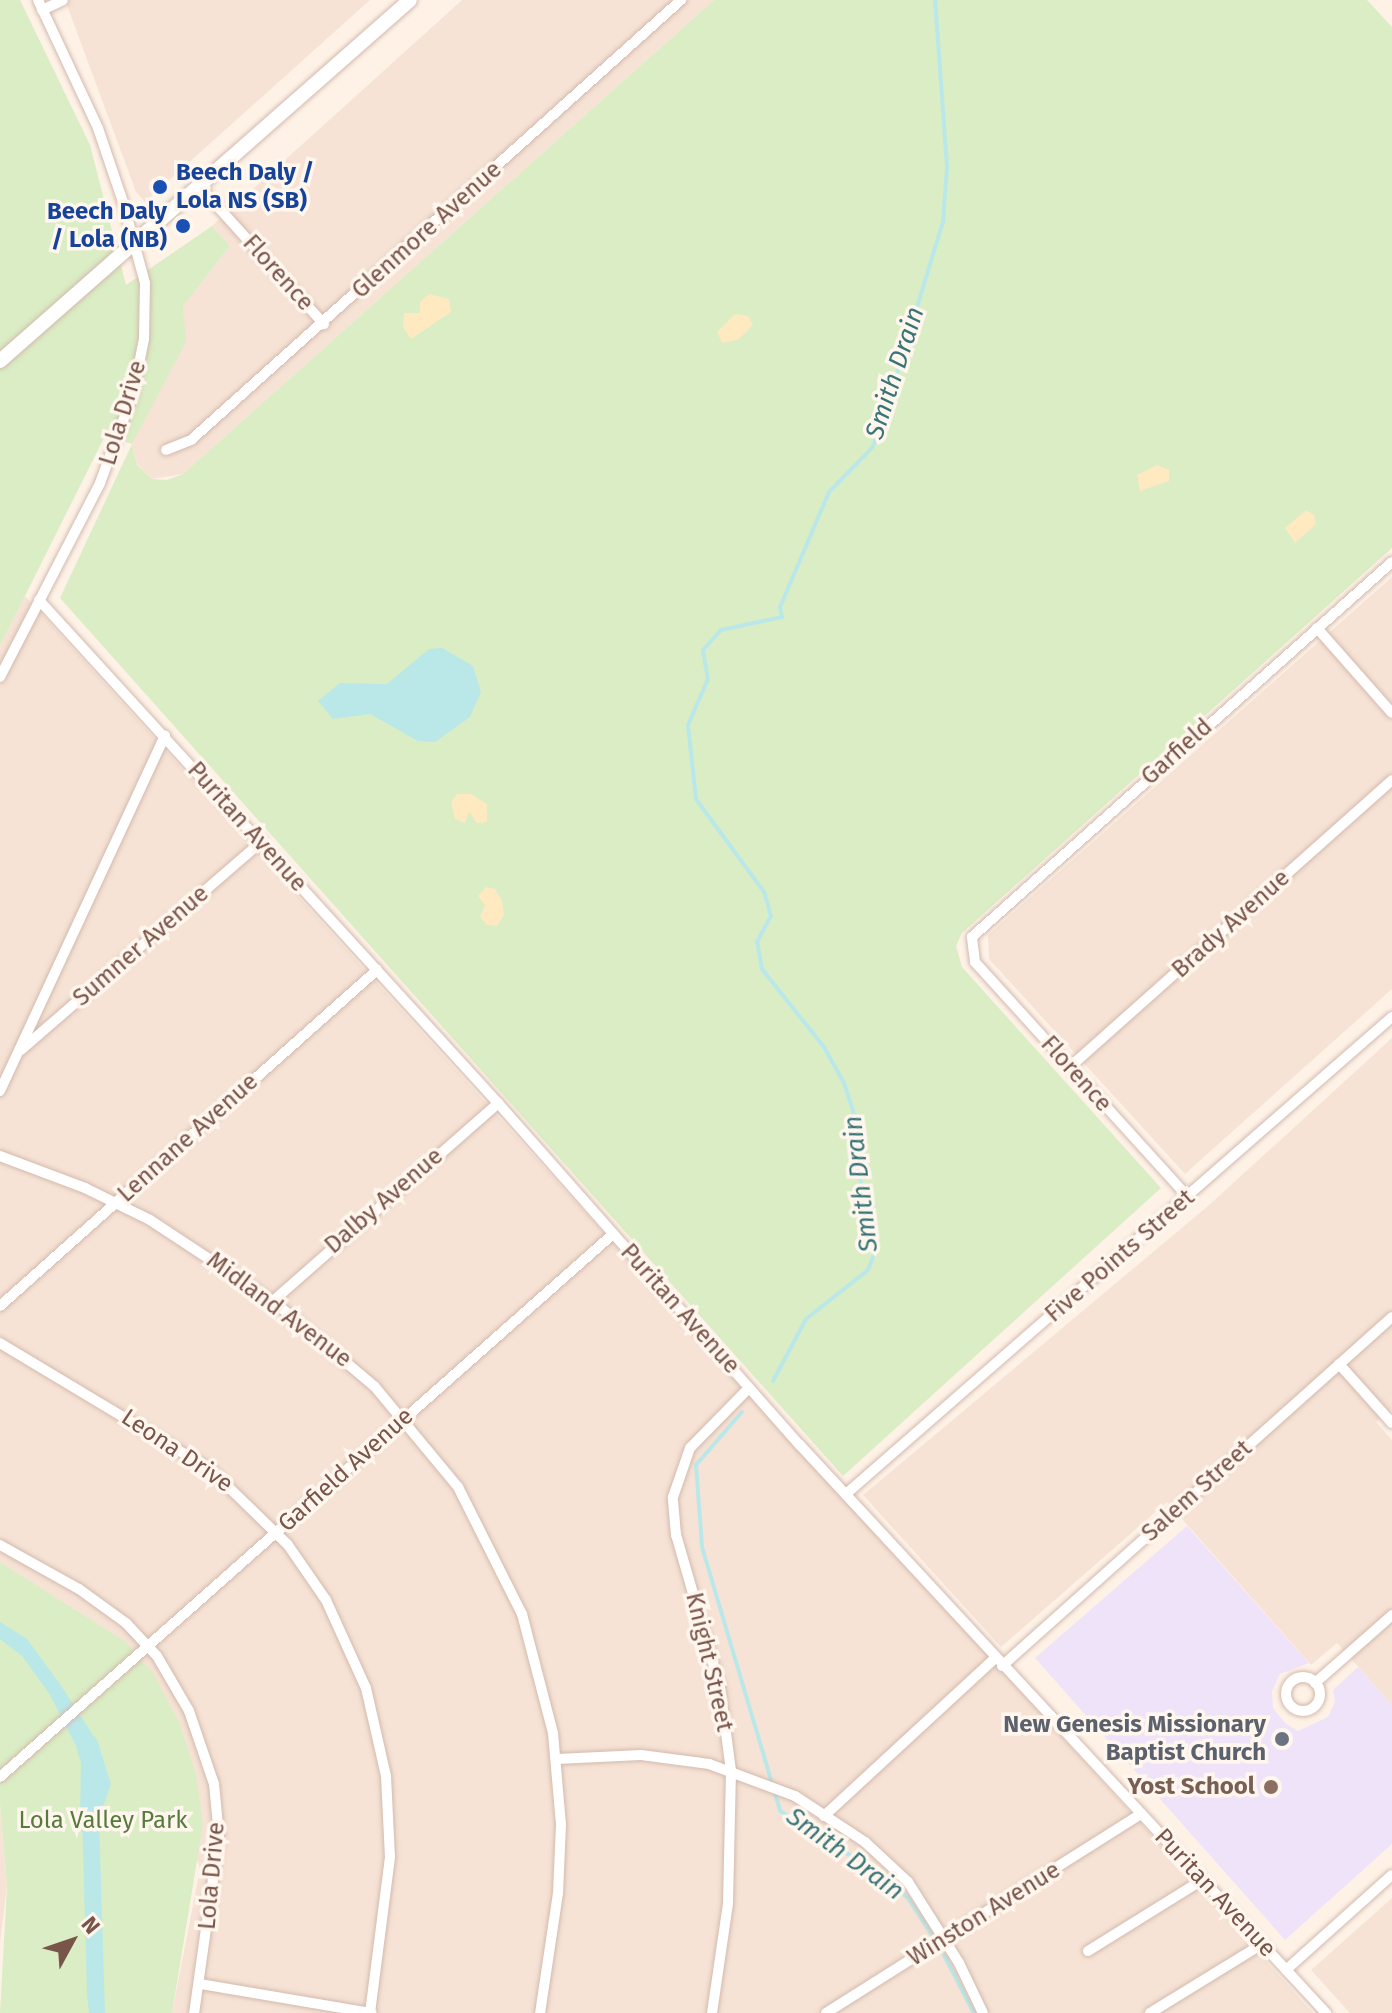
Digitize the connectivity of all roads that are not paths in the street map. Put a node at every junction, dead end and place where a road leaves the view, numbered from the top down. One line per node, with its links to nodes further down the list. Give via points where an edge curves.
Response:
1 (63, 0): 4 (street)
2 (410, 0): 5 (main road)
3 (681, 0): 7 (street, Glenmore Avenue)
4 (40, 5): 6 (street, Lola Drive, via 107,150)
5 (200, 187): 6 (main road); 7 (street, Florence)
6 (136, 243): 8 (main road); 11 (street, Lola Drive, via 145,314 133,394 100,483)
7 (324, 324): 9 (street, Glenmore Avenue, via 191,440)
8 (1, 360)
9 (166, 450)
10 (1392, 562): 12 (street, Garfield)
11 (39, 600): 13 (street, Lola Drive); 15 (street, Puritan Avenue)
12 (1317, 628): 14 (street); 18 (street, Garfield, via 977,930)
13 (0, 677)
14 (1392, 713)
15 (165, 735): 17 (street, Puritan Avenue); 21 (street)
16 (1392, 780): 22 (street, Brady Avenue)
17 (262, 841): 19 (street, Puritan Avenue); 21 (street, Sumner Avenue)
18 (969, 948): 22 (street, Florence, via 975,962)
19 (377, 970): 24 (street, Puritan Avenue); 27 (street, Lennane Avenue)
20 (1392, 1017): 26 (street, Five Points Street)
21 (19, 1051): 23 (street)
22 (1070, 1067): 26 (street, Florence)
23 (0, 1091)
24 (498, 1103): 28 (street, Puritan Avenue); 29 (street, Dalby Avenue)
25 (0, 1156): 27 (street, Midland Avenue)
26 (1188, 1197): 37 (street, Five Points Street)
27 (116, 1202): 29 (street, Midland Avenue, via 183,1239); 30 (street, Lennane Avenue)
28 (613, 1234): 34 (street, Puritan Avenue); 35 (street, Garfield Avenue)
29 (273, 1301): 35 (street, Midland Avenue, via 342,1356)
30 (0, 1306)
31 (1392, 1317): 33 (street, Salem Street)
32 (0, 1343): 38 (street, Leona Drive, via 175,1445 242,1495)
33 (1339, 1364): 36 (street); 42 (street, Salem Street)
34 (749, 1388): 37 (street, Puritan Avenue); 45 (street, Knight Street, via 690,1448 673,1497 676,1535 720,1687)
35 (405, 1418): 38 (street, Garfield Avenue); 44 (street, Midland Avenue, via 458,1487 503,1568 537,1660)
36 (1392, 1423)
37 (846, 1494): 42 (street, Puritan Avenue)
38 (276, 1532): 41 (street, Garfield Avenue); 57 (street, Leona Drive, via 341,1627 381,1744 390,1857)
39 (0, 1545): 41 (street, Lola Drive, via 79,1589)
40 (1392, 1615): 43 (street)
41 (148, 1645): 46 (street, Garfield Avenue); 55 (street, Lola Drive, via 189,1711 217,1801 218,1866)
42 (998, 1662): 47 (street, Puritan Avenue); 48 (street, Salem Street)
43 (1315, 1683)
44 (557, 1759): 45 (street, via 641,1755); 58 (street, Midland Avenue, via 558,1893)
45 (731, 1771): 48 (street, via 779,1787); 59 (street, Knight Street, via 728,1903)
46 (0, 1777)
47 (1141, 1814): 50 (street, Puritan Avenue); 51 (street, Winston Avenue)
48 (824, 1816): 51 (street, via 896,1869)
49 (1392, 1875): 54 (street)
50 (1202, 1880): 52 (street, Puritan Avenue); 53 (street)
51 (946, 1940): 60 (street, Winston Avenue); 61 (street)
52 (1262, 1944): 54 (street, Puritan Avenue); 62 (street)
53 (1088, 1951)
54 (1286, 1970): 63 (street, Puritan Avenue)
55 (200, 1984): 56 (street, Lola Drive); 57 (street)
56 (194, 2013)
57 (371, 2013)
58 (540, 2013)
59 (712, 2013)
60 (826, 2013)
61 (983, 2013)
62 (1150, 2013)
63 (1326, 2013)

